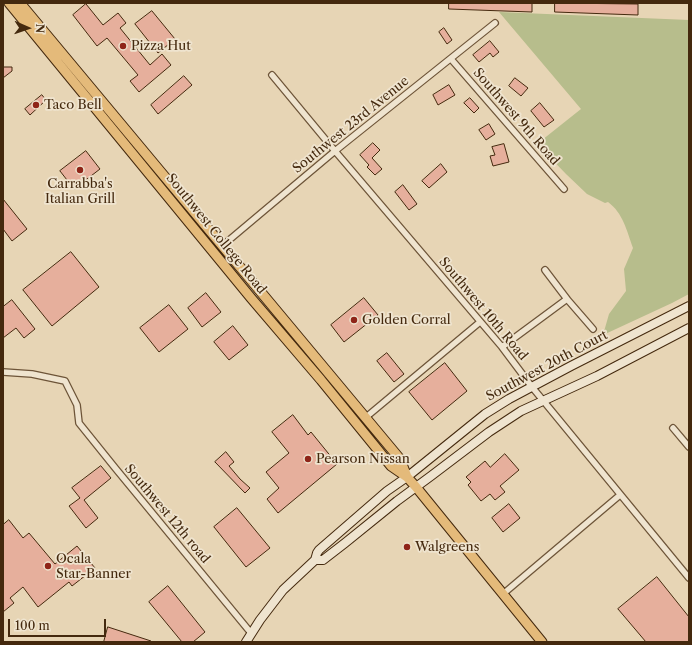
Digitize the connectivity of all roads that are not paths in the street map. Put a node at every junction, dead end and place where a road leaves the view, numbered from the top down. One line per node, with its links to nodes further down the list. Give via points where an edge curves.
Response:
1 (9, 3): 22 (main road, Southwest College Road, via 391,466)
2 (20, 3): 8 (main road, Southwest College Road)
3 (495, 23): 4 (street, Southwest 23rd Avenue)
4 (451, 58): 6 (street, Southwest 23rd Avenue); 7 (street, Southwest 9th Road)
5 (272, 75): 6 (street, Southwest 10th Road)
6 (335, 151): 8 (street, Southwest 23rd Avenue); 12 (street, Southwest 10th Road)
7 (564, 189)
8 (222, 246): 19 (main road, Southwest College Road)
9 (546, 270): 10 (street)
10 (566, 299): 14 (street); 15 (street)
11 (689, 306): 17 (main road, Southwest 20th Court)
12 (480, 322): 15 (street, Southwest 10th Road); 19 (street)
13 (689, 328): 18 (main road)
14 (593, 329)
15 (502, 347): 17 (street, Southwest 10th Road)
16 (3, 372): 28 (street, Southwest 12th road, via 32,374 65,381 77,405 79,423)
17 (532, 387): 18 (street, Southwest 10th Road); 22 (main road, Southwest 20th Court, via 485,414)
18 (544, 401): 23 (main road, via 521,411 489,432); 24 (street, Southwest 10th Road)
19 (365, 418): 22 (main road, Southwest College Road, via 400,459)
20 (674, 428): 21 (street)
21 (689, 447)
22 (408, 477): 23 (main road, Southwest College Road); 25 (main road, Southwest 20th Court, via 387,491 338,533 318,552)
23 (416, 488): 25 (main road, via 323,560); 27 (main road, Southwest College Road)
24 (620, 495): 26 (street, Southwest 10th Road); 27 (street)
25 (315, 560): 28 (main road, via 283,590)
26 (689, 578)
27 (503, 594): 30 (main road, Southwest College Road)
28 (251, 633): 29 (main road)
29 (246, 642)
30 (542, 642)

